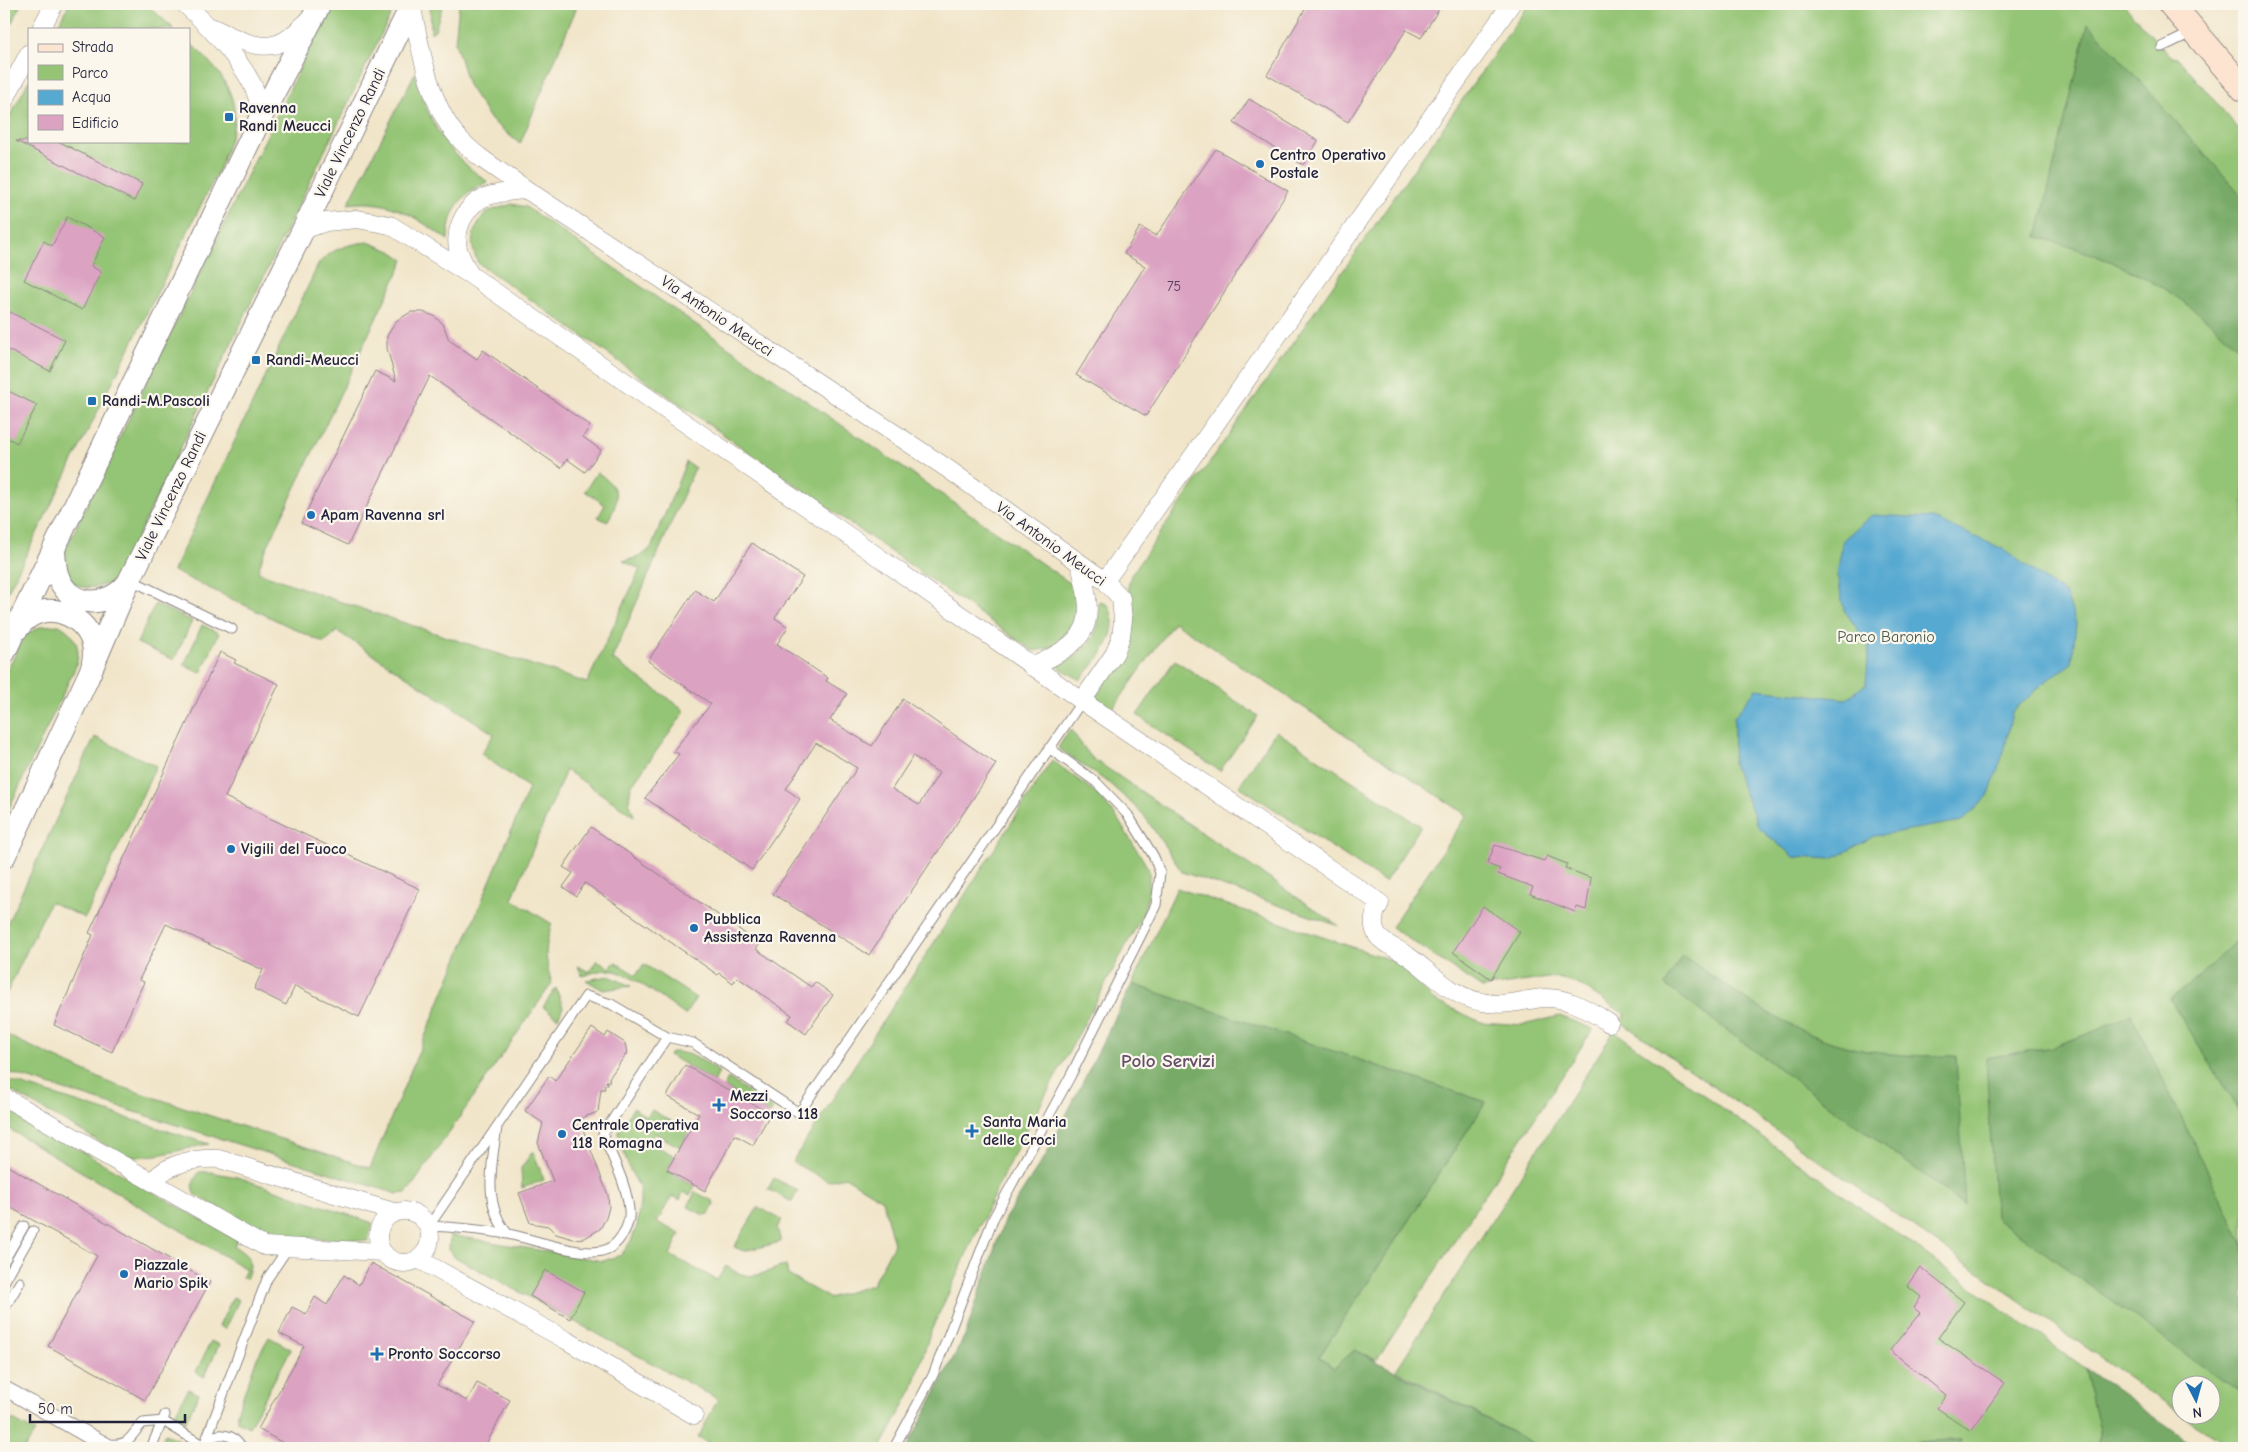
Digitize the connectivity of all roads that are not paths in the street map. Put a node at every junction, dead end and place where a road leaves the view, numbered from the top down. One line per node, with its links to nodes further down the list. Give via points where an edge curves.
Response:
1 (54, 4): 8 (street)
2 (185, 4): 7 (street)
3 (412, 4): 14 (street, Via Antonio Meucci, via 431,86 457,136); 15 (street, Viale Vincenzo Randi)
4 (1511, 4): 20 (street)
5 (316, 11): 7 (street, via 286,40 269,47 250,44); 13 (street)
6 (2183, 15): 9 (lane); 11 (main road)
7 (210, 27): 13 (street, via 247,76 258,99)
8 (42, 28)
9 (2162, 47)
10 (28, 55): 12 (street)
11 (2244, 89)
12 (4, 102)
13 (259, 121): 17 (street)
14 (527, 190): 16 (street, via 487,196 473,204 463,216 458,248); 18 (street, Via Antonio Meucci, via 948,469)
15 (303, 230): 16 (street, via 326,222 358,219 390,224); 19 (street, Viale Vincenzo Randi)
16 (470, 274): 23 (street)
17 (54, 552): 19 (street, via 59,580 76,598 87,602 105,601 121,592); 22 (street)
18 (1080, 564): 20 (street, Via Antonio Meucci); 23 (street, via 1089,609 1087,625 1077,641 1062,653)
19 (129, 581): 21 (lane); 24 (street, Viale Vincenzo Randi)
20 (1105, 581): 25 (street, Via Antonio Meucci, via 1121,598 1121,636 1115,653)
21 (232, 629)
22 (8, 644): 24 (street, via 31,615 51,611 71,615 90,633 94,659)
23 (1032, 667): 25 (street)
24 (90, 672): 27 (street, Viale Vincenzo Randi)
25 (1082, 701): 26 (lane); 28 (street, via 1380,903 1374,914 1378,937 1454,992 1482,1002 1514,1004 1536,998 1558,999 1582,1005)
26 (1049, 748): 29 (lane, via 799,1113 693,1043); 53 (lane, via 1096,782 1128,815 1160,873 1156,905 1071,1075 993,1219 933,1375)
27 (4, 857)
28 (1609, 1023)
29 (667, 1037): 31 (lane, via 611,1004 586,996); 37 (lane, via 603,1134 630,1212 626,1229 616,1243 604,1251 589,1252)
30 (4, 1096): 32 (street)
31 (497, 1126): 35 (lane); 37 (lane, via 491,1193 498,1223)
32 (153, 1181): 33 (street, via 158,1174 186,1162 219,1160); 38 (street, via 264,1246)
33 (394, 1212): 35 (street, via 418,1214); 39 (street, via 382,1222 379,1230)
34 (24, 1226): 41 (lane)
35 (429, 1226): 37 (lane); 40 (street, via 431,1241)
36 (33, 1231): 42 (lane)
37 (508, 1234)
38 (288, 1248): 39 (street); 50 (lane, via 267,1279)
39 (382, 1252): 40 (street, via 395,1262)
40 (418, 1259): 47 (street)
41 (4, 1261)
42 (4, 1282)
43 (20, 1282): 44 (lane)
44 (4, 1309)
45 (4, 1385): 49 (lane)
46 (4, 1391): 49 (lane)
47 (694, 1415)
48 (164, 1418): 49 (lane, via 143,1423 126,1442); 50 (lane); 51 (lane)
49 (108, 1447)
50 (203, 1447): 52 (lane, via 213,1437 226,1435 238,1441)
51 (150, 1448)
52 (242, 1448)
53 (894, 1448)

